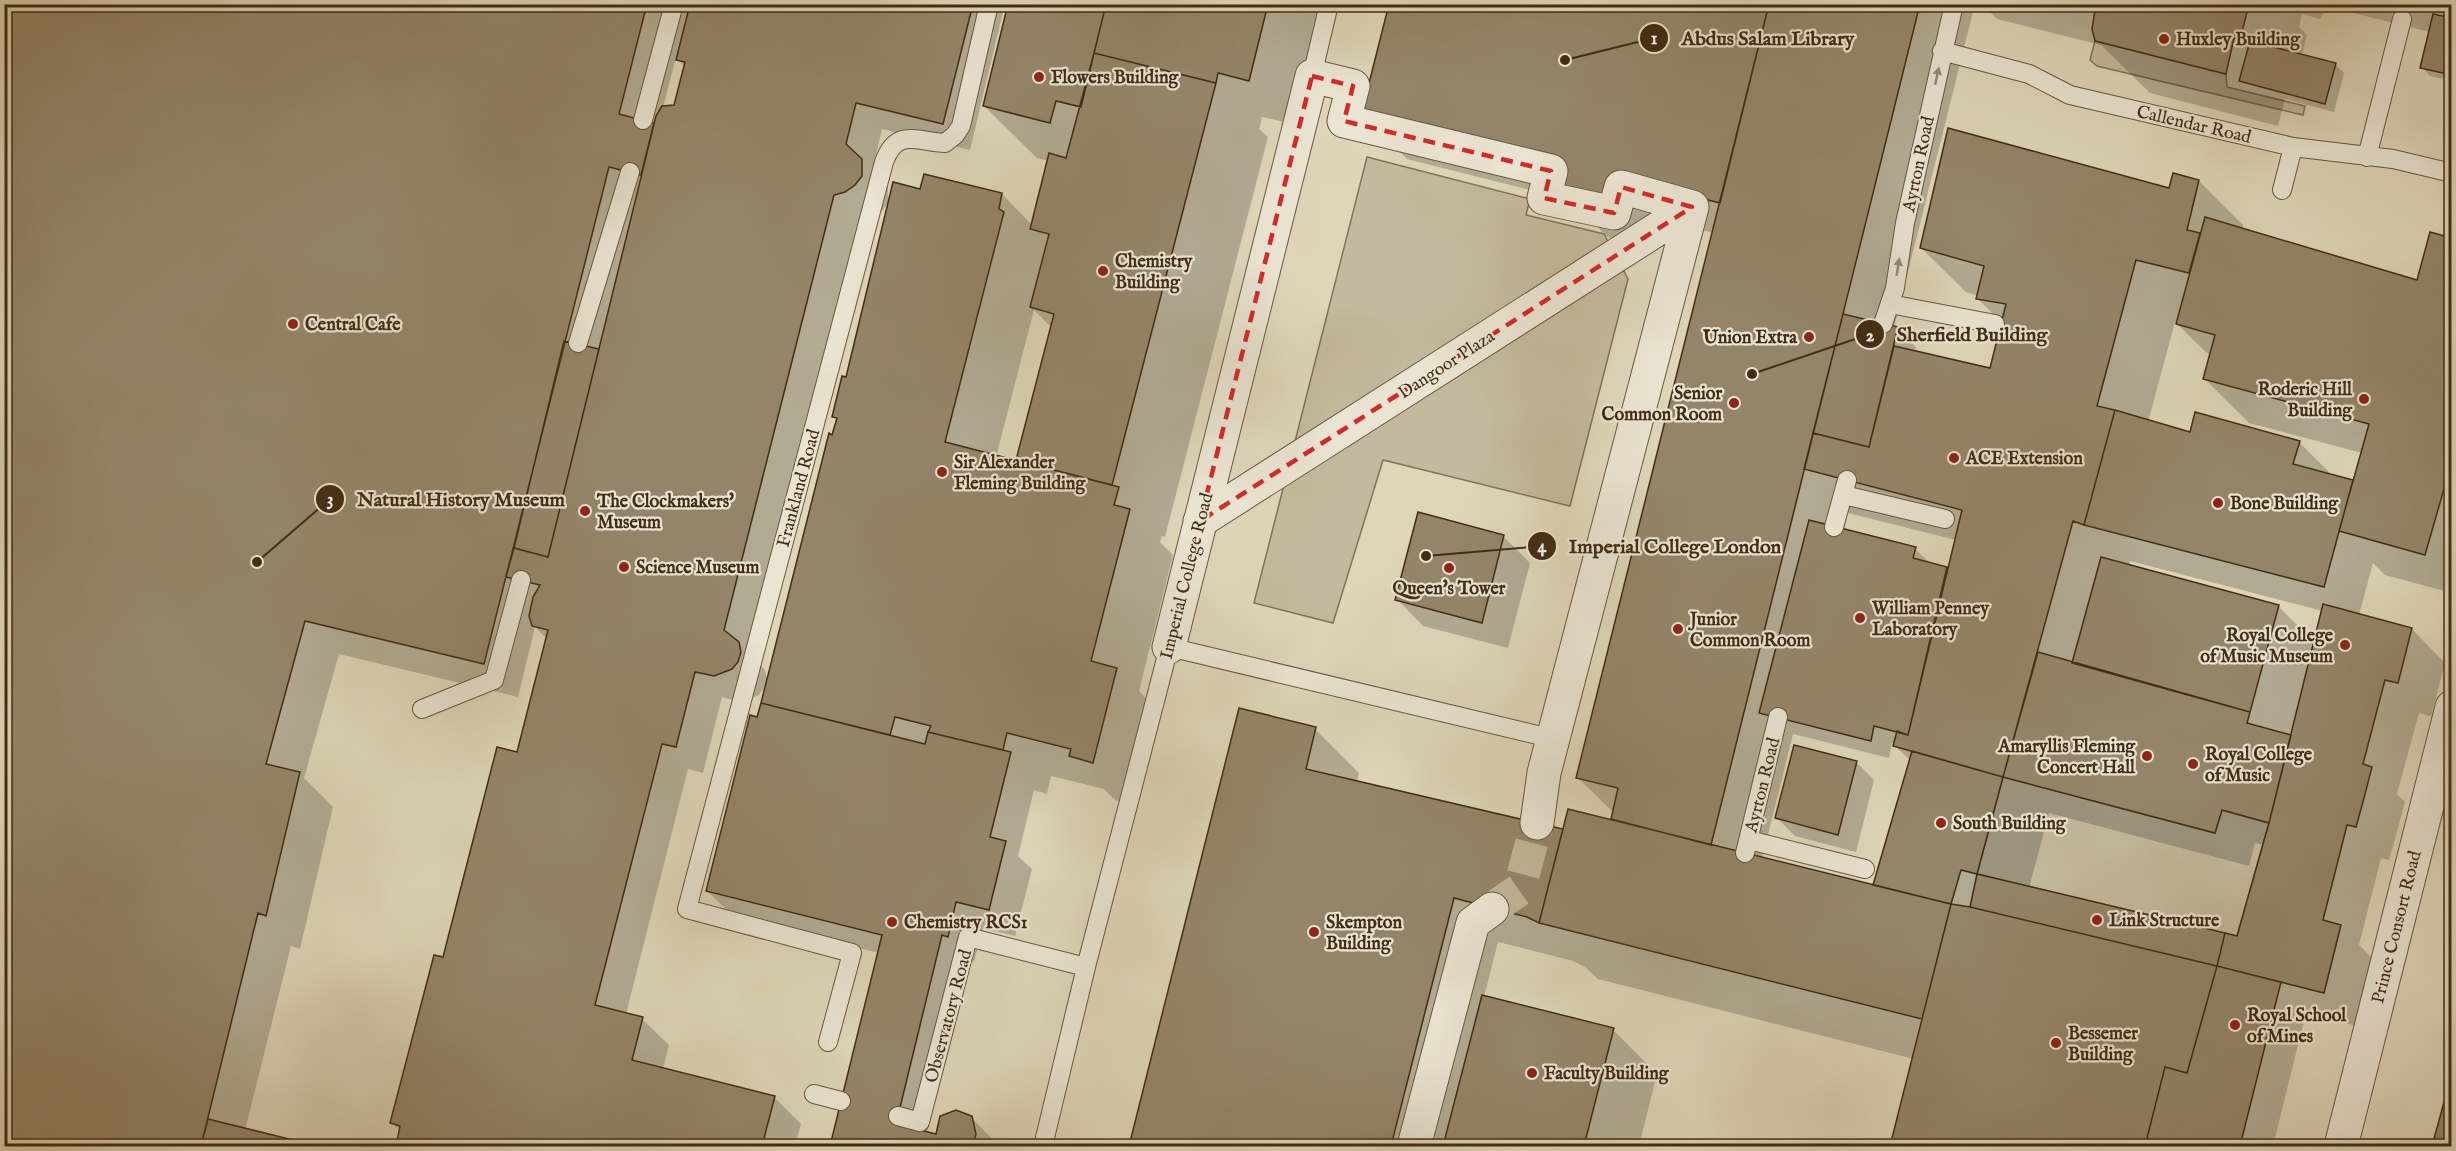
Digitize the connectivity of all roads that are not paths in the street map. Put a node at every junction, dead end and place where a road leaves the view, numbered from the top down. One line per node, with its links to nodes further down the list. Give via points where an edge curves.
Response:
1 (674, 4): 8 (lane)
2 (989, 4): 32 (lane, Frankland Road, via 961,126 955,135 945,143 908,139 889,147 687,909 852,953)
3 (1329, 4): 7 (lane, Imperial College Road)
4 (1954, 4): 6 (lane, Ayrton Road)
5 (2402, 19): 10 (lane)
6 (1942, 51): 9 (lane, Callendar Road, via 2029,74 2070,95); 15 (lane, Ayrton Road, one-way to 6)
7 (1312, 76): 14 (street, via 1353,86 1344,121 1551,171 1554,176 1544,198 1614,213 1615,189 1621,188); 20 (street, Imperial College Road)
8 (643, 120)
9 (2293, 147): 10 (lane, Callendar Road); 13 (lane)
10 (2367, 157): 12 (lane, Callendar Road)
11 (630, 172): 18 (lane)
12 (2451, 173)
13 (2282, 190)
14 (1692, 207): 20 (street, Dangoor Plaza); 27 (street, via 1578,598)
15 (1890, 304): 16 (lane, Ayrton Road); 17 (lane)
16 (1883, 324)
17 (1995, 324)
18 (578, 343)
19 (1945, 519): 21 (lane, via 1846,487)
20 (1200, 521): 23 (street, Imperial College Road)
21 (1834, 527)
22 (521, 580): 25 (lane, via 494,680)
23 (1169, 647): 27 (lane); 31 (lane, Imperial College Road)
24 (2451, 707): 38 (street, Prince Consort Road)
25 (422, 709)
26 (1778, 717): 29 (lane, Ayrton Road, via 1747,846)
27 (1554, 739): 28 (street)
28 (1537, 823)
29 (1865, 868)
30 (1492, 909): 37 (street, via 1473,923)
31 (1086, 967): 35 (lane, Observatory Road, via 968,936 920,1122); 36 (lane, Imperial College Road)
32 (828, 1042)
33 (814, 1094): 34 (lane)
34 (840, 1101)
35 (898, 1116)
36 (1043, 1146)
37 (1414, 1146)
38 (2341, 1146)

